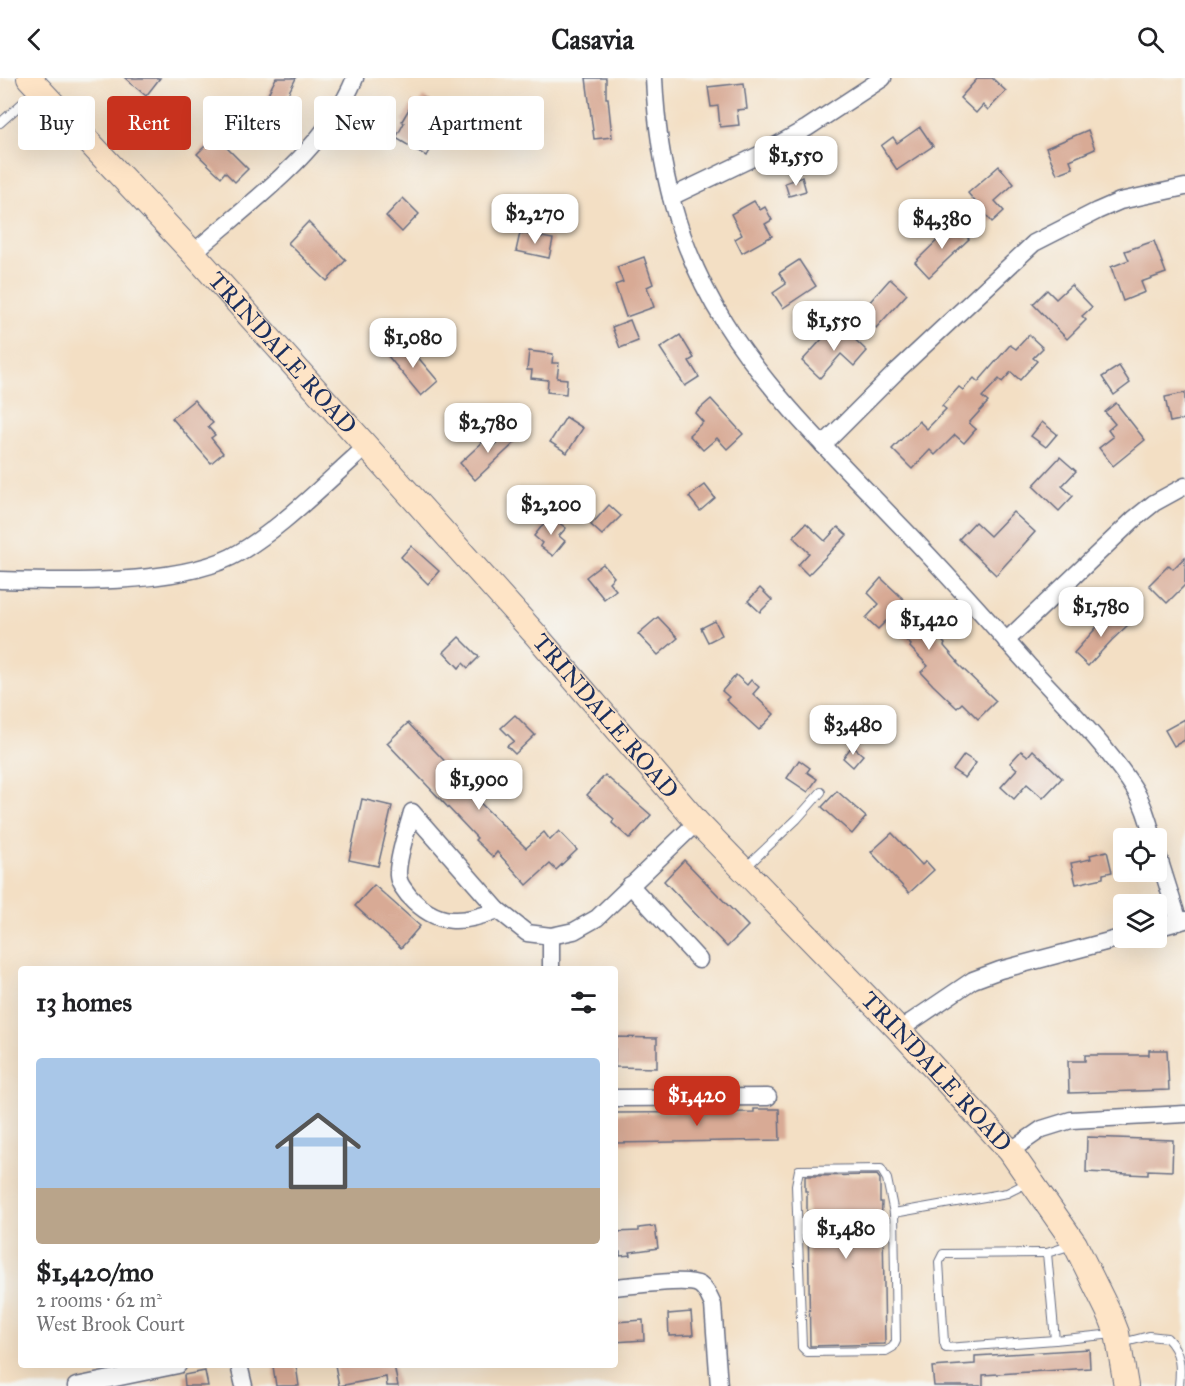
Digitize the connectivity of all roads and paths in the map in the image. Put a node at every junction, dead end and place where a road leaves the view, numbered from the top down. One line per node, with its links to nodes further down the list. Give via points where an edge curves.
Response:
1 (355, 78): 8 (street, via 319,139)
2 (654, 78): 7 (street, via 656,125)
3 (883, 78): 7 (street, via 770,149)
4 (34, 83): 5 (lane); 8 (main road, TRINDALE ROAD)
5 (0, 123)
6 (1185, 187): 9 (street, via 1120,201 1034,243)
7 (671, 196): 9 (street, via 693,263 723,320 771,385)
8 (193, 253): 10 (main road, TRINDALE ROAD)
9 (823, 445): 13 (street)
10 (366, 447): 12 (street, via 252,544 208,566 110,579); 15 (main road, TRINDALE ROAD)
11 (1185, 486): 13 (street, via 1134,519)
12 (0, 580)
13 (1006, 641): 16 (street, via 1122,771 1139,797)
14 (821, 792): 17 (lane)
15 (697, 822): 17 (main road, TRINDALE ROAD); 19 (street)
16 (1150, 828)
17 (743, 869): 27 (main road, TRINDALE ROAD)
18 (1167, 879): 21 (street)
19 (630, 885): 23 (street, via 597,918 574,931); 25 (street)
20 (498, 910): 20 (street, via 444,847 412,812 398,873 400,885 413,900 428,914 442,920 477,918); 23 (street, via 527,933)
21 (1182, 921): 22 (street)
22 (1167, 925)
23 (551, 936): 26 (street)
24 (1113, 939): 27 (street, via 973,980)
25 (699, 960)
26 (551, 966)
27 (899, 1030): 31 (main road, TRINDALE ROAD)
28 (768, 1097): 29 (street)
29 (618, 1098)
30 (1185, 1114): 31 (street, via 1071,1120 1042,1129)
31 (1010, 1151): 32 (main road, TRINDALE ROAD)
32 (1032, 1180): 33 (lane, via 1007,1194); 34 (main road, TRINDALE ROAD)
33 (894, 1213): 33 (lane, via 881,1168 799,1170 796,1185 802,1347 807,1352 886,1351 893,1347)
34 (1075, 1244): 35 (lane); 37 (main road, TRINDALE ROAD)
35 (1047, 1253): 38 (lane); 38 (lane, via 943,1254 939,1262 944,1342 946,1348)
36 (618, 1287): 43 (street, via 682,1282 698,1284 708,1293 713,1305)
37 (1118, 1338): 38 (lane); 44 (main road, TRINDALE ROAD); 45 (lane, via 1167,1338 1176,1347 1181,1366)
38 (1055, 1340)
39 (163, 1368): 41 (street)
40 (240, 1368): 42 (street)
41 (76, 1386)
42 (244, 1386)
43 (719, 1386)
44 (1126, 1386)
45 (1179, 1386)

